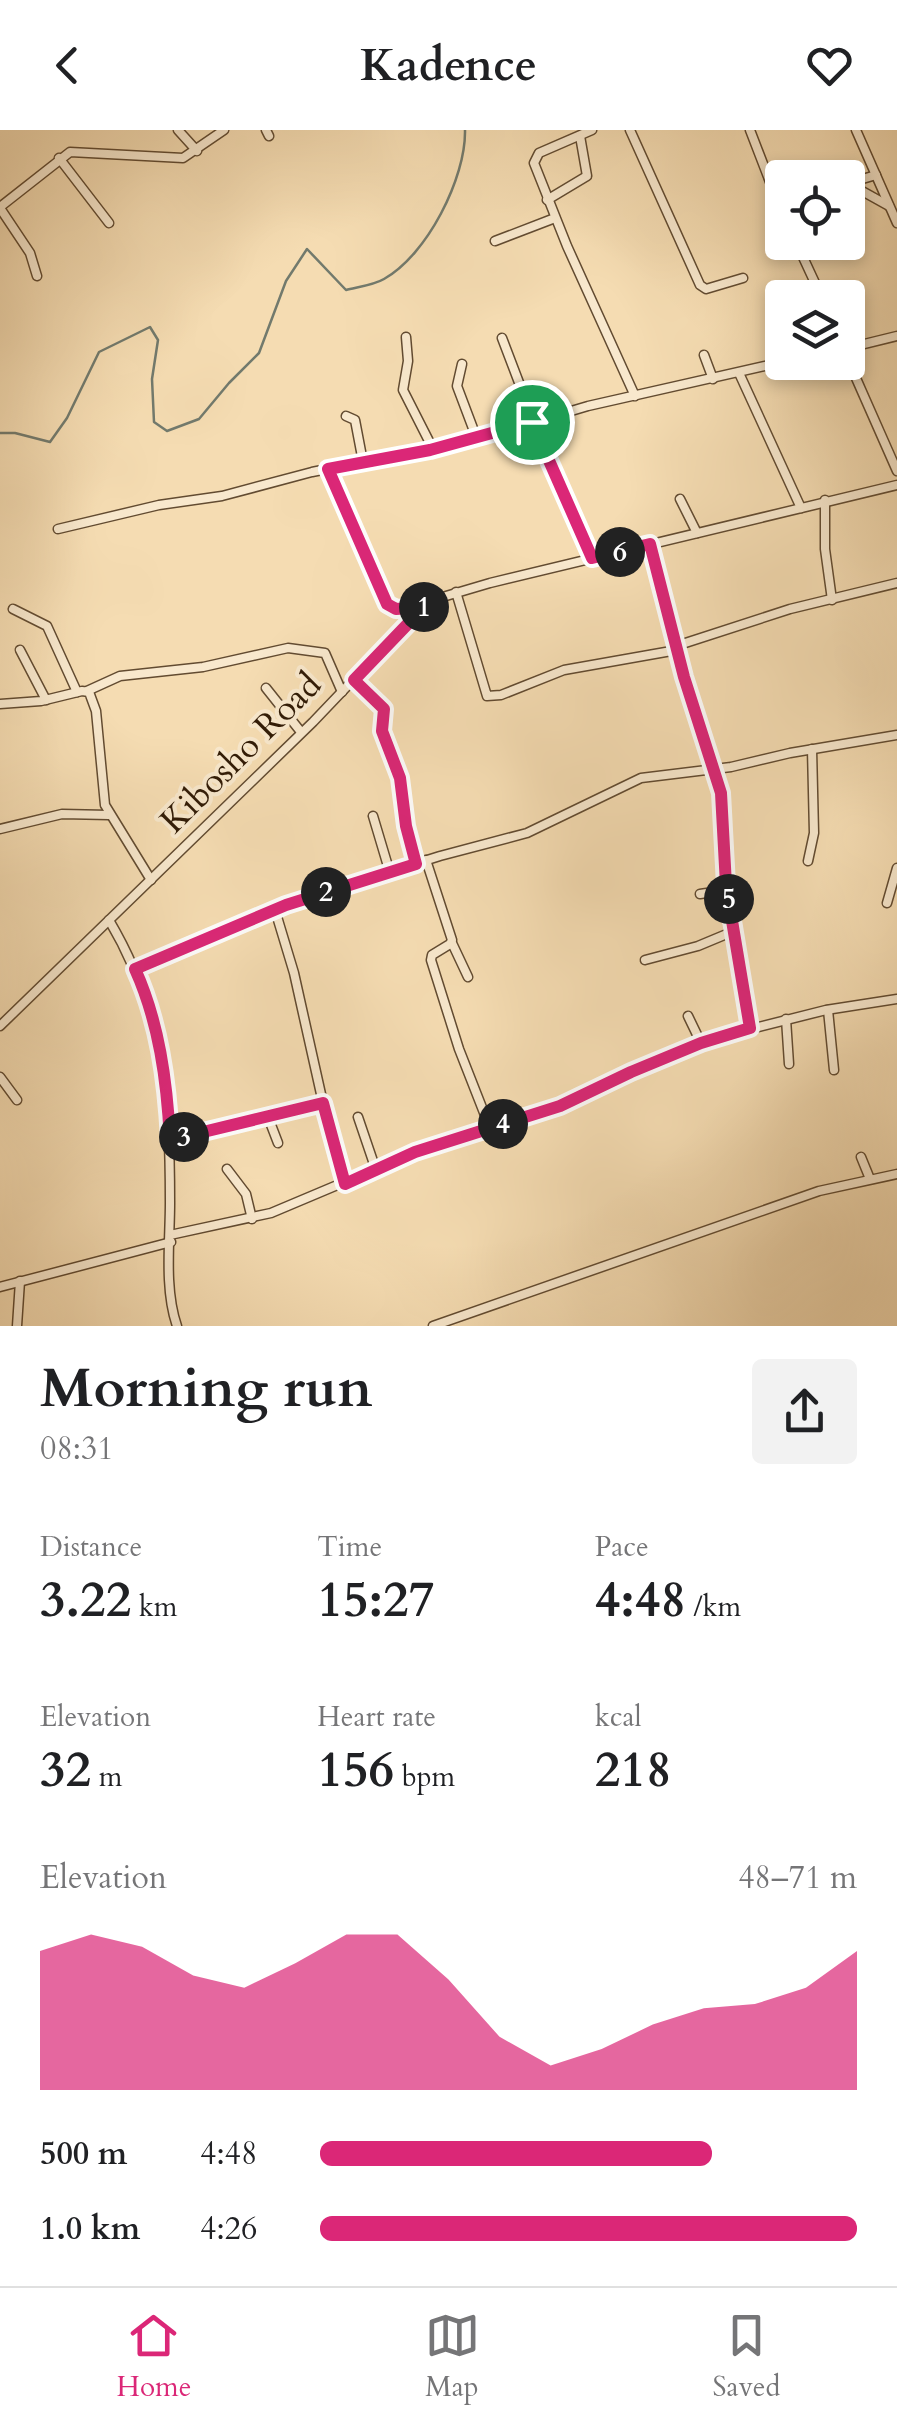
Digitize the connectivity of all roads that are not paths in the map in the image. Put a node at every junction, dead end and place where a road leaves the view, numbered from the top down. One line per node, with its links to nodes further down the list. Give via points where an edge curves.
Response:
1 (178, 130): 8 (street)
2 (224, 130): 8 (street)
3 (592, 130): 7 (street)
4 (630, 130): 22 (street, via 702,288)
5 (750, 130): 10 (street)
6 (856, 130): 11 (street)
7 (580, 136): 14 (street, via 587,176); 14 (street, via 534,159)
8 (197, 151): 9 (street, via 183,158 81,150)
9 (58, 158): 16 (street); 19 (street)
10 (765, 169)
11 (876, 175): 12 (street); 15 (street)
12 (865, 178)
13 (865, 193): 15 (street)
14 (547, 200): 17 (street)
15 (890, 206): 18 (street)
16 (0, 208): 21 (street)
17 (555, 218): 20 (street); 33 (street)
18 (897, 223)
19 (109, 224)
20 (495, 241)
21 (37, 276)
22 (744, 278)
23 (897, 336): 26 (street)
24 (406, 338): 37 (street, via 403,390)
25 (502, 338): 35 (street)
26 (865, 344)
27 (704, 354): 31 (street)
28 (462, 364): 36 (street, via 457,386)
29 (765, 366): 30 (street)
30 (739, 373): 31 (street); 44 (street)
31 (713, 379): 33 (street)
32 (857, 380): 40 (street)
33 (636, 396): 35 (street)
34 (346, 416): 38 (street, via 355,420)
35 (533, 422): 36 (street); 48 (street)
36 (477, 439): 37 (street)
37 (432, 449): 38 (street)
38 (363, 462): 39 (street)
39 (328, 469): 45 (street); 52 (street, via 387,604)
40 (897, 471)
41 (897, 484): 43 (street, Kibosho Road)
42 (680, 499): 46 (street)
43 (824, 500): 44 (street, Kibosho Road); 51 (street)
44 (801, 508): 46 (street, Kibosho Road)
45 (58, 529)
46 (697, 533): 47 (street, Kibosho Road)
47 (650, 544): 48 (street, Kibosho Road); 54 (street)
48 (592, 558): 50 (street, Kibosho Road)
49 (897, 584): 51 (street)
50 (456, 592): 52 (street, Kibosho Road); 54 (street, via 487,696 564,670)
51 (832, 600): 54 (street)
52 (424, 607): 56 (street, Kibosho Road)
53 (13, 609): 58 (street, via 47,626)
54 (676, 648): 65 (street)
55 (20, 650): 60 (street)
56 (354, 680): 59 (street, Kibosho Road); 71 (street, via 384,709 382,731 400,778)
57 (266, 688): 62 (street)
58 (82, 692): 59 (street, via 120,676 203,668 288,648 324,653); 60 (street); 66 (street, via 92,696 96,711)
59 (342, 692): 62 (street, Kibosho Road)
60 (46, 700): 61 (street)
61 (0, 704)
62 (302, 732): 74 (street, Kibosho Road)
63 (897, 735): 64 (street)
64 (812, 749): 65 (street); 70 (street)
65 (715, 770): 69 (street, via 641,778 526,833); 75 (street)
66 (110, 815): 68 (street, via 62,814); 74 (street)
67 (373, 816): 73 (street)
68 (0, 829)
69 (426, 860): 71 (street); 81 (street)
70 (808, 861)
71 (416, 864): 73 (street)
72 (897, 868): 77 (street)
73 (390, 873): 78 (street)
74 (151, 880): 79 (street, Kibosho Road)
75 (727, 890): 76 (street); 80 (street)
76 (700, 894)
77 (886, 902)
78 (275, 910): 83 (street); 96 (street)
79 (109, 920): 83 (street); 89 (street, Kibosho Road)
80 (734, 931): 82 (street); 90 (street)
81 (452, 943): 84 (street); 99 (street, via 431,960)
82 (645, 960)
83 (135, 969): 100 (street, via 157,1034)
84 (468, 977)
85 (897, 1000): 86 (street)
86 (828, 1010): 88 (street); 93 (street)
87 (688, 1016): 91 (street)
88 (786, 1019): 90 (street); 92 (street)
89 (0, 1026)
90 (750, 1028): 91 (street)
91 (701, 1043): 99 (street, via 560,1106)
92 (789, 1064)
93 (834, 1070)
94 (0, 1077): 95 (street)
95 (17, 1100)
96 (323, 1103): 97 (street); 107 (street)
97 (268, 1117): 100 (street); 101 (street)
98 (358, 1118): 104 (street)
99 (490, 1128): 104 (street)
100 (170, 1140): 109 (street)
101 (278, 1143)
102 (860, 1157): 106 (street)
103 (228, 1169): 108 (street, via 246,1194)
104 (376, 1170): 107 (street)
105 (897, 1174): 106 (street)
106 (870, 1179): 114 (street, via 755,1212)
107 (345, 1184): 108 (street)
108 (252, 1219): 109 (street)
109 (170, 1238): 110 (street); 113 (street)
110 (20, 1281): 111 (street); 112 (street)
111 (0, 1287)
112 (17, 1326)
113 (177, 1326)
114 (433, 1326)

